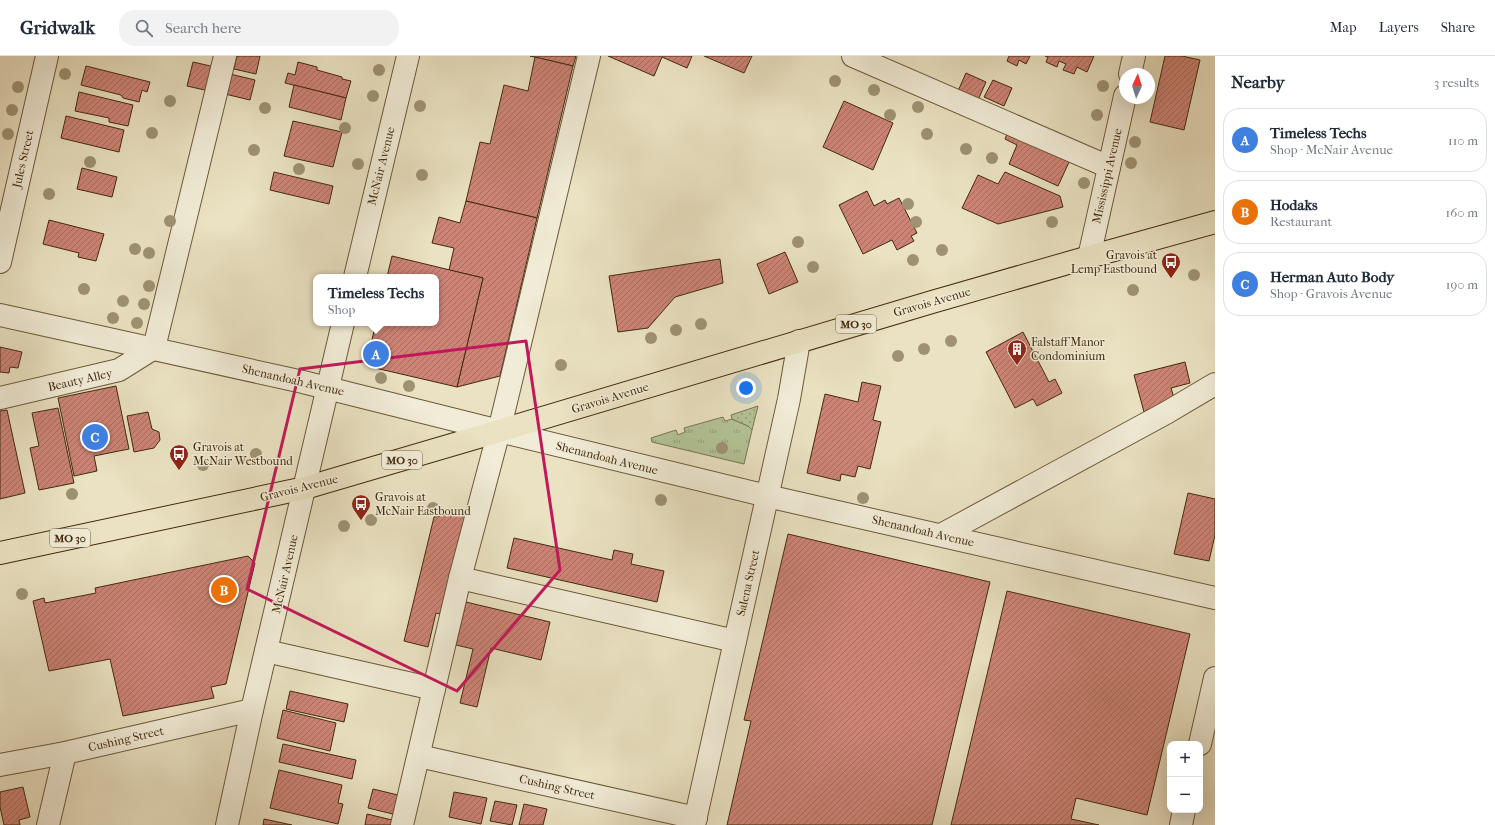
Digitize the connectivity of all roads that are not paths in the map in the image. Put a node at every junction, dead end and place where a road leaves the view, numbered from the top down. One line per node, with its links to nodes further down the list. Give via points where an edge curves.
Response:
1 (47, 56): 12 (street, Jules Street)
2 (225, 56): 17 (street)
3 (408, 56): 13 (street, McNair Avenue)
4 (589, 56): 21 (street)
5 (853, 56): 9 (street)
6 (1134, 56): 7 (street)
7 (1131, 68)
8 (1123, 104): 9 (street, Mississippi Avenue)
9 (1109, 167): 11 (street, Mississippi Avenue)
10 (1215, 222): 11 (main road, Gravois Avenue / MO 30)
11 (1088, 256): 16 (main road, Gravois Avenue / MO 30)
12 (0, 262)
13 (356, 274)
14 (0, 315): 17 (street, Shenandoah Avenue)
15 (343, 326): 19 (street, McNair Avenue)
16 (799, 341): 21 (main road, Gravois Avenue / MO 30); 23 (street, Salena Street)
17 (154, 348): 19 (street, Shenandoah Avenue); 20 (street, Beauty Alley, via 119,370)
18 (1215, 384): 24 (street)
19 (328, 388): 21 (street, Shenandoah Avenue); 22 (street, McNair Avenue)
20 (0, 398)
21 (499, 432): 22 (main road, Gravois Avenue / MO 30); 23 (street, Shenandoah Avenue); 26 (street)
22 (305, 488): 25 (main road, Gravois Avenue / MO 30); 29 (street, McNair Avenue)
23 (767, 496): 24 (street, Shenandoah Avenue); 28 (street, Salena Street)
24 (941, 535): 27 (street, Shenandoah Avenue)
25 (0, 553)
26 (460, 578): 28 (street); 31 (street)
27 (1215, 598)
28 (735, 641): 38 (street, Salena Street)
29 (266, 651): 31 (street); 32 (street, McNair Avenue)
30 (1215, 678): 33 (street)
31 (434, 689): 35 (street)
32 (252, 710): 34 (street, Cushing Street); 40 (street, McNair Avenue)
33 (1201, 741)
34 (65, 753): 36 (street, Cushing Street); 39 (street)
35 (419, 756): 38 (street, Cushing Street); 41 (street)
36 (0, 765)
37 (1183, 813): 42 (street)
38 (695, 822)
39 (48, 825)
40 (227, 825)
41 (402, 825)
42 (1181, 825)

